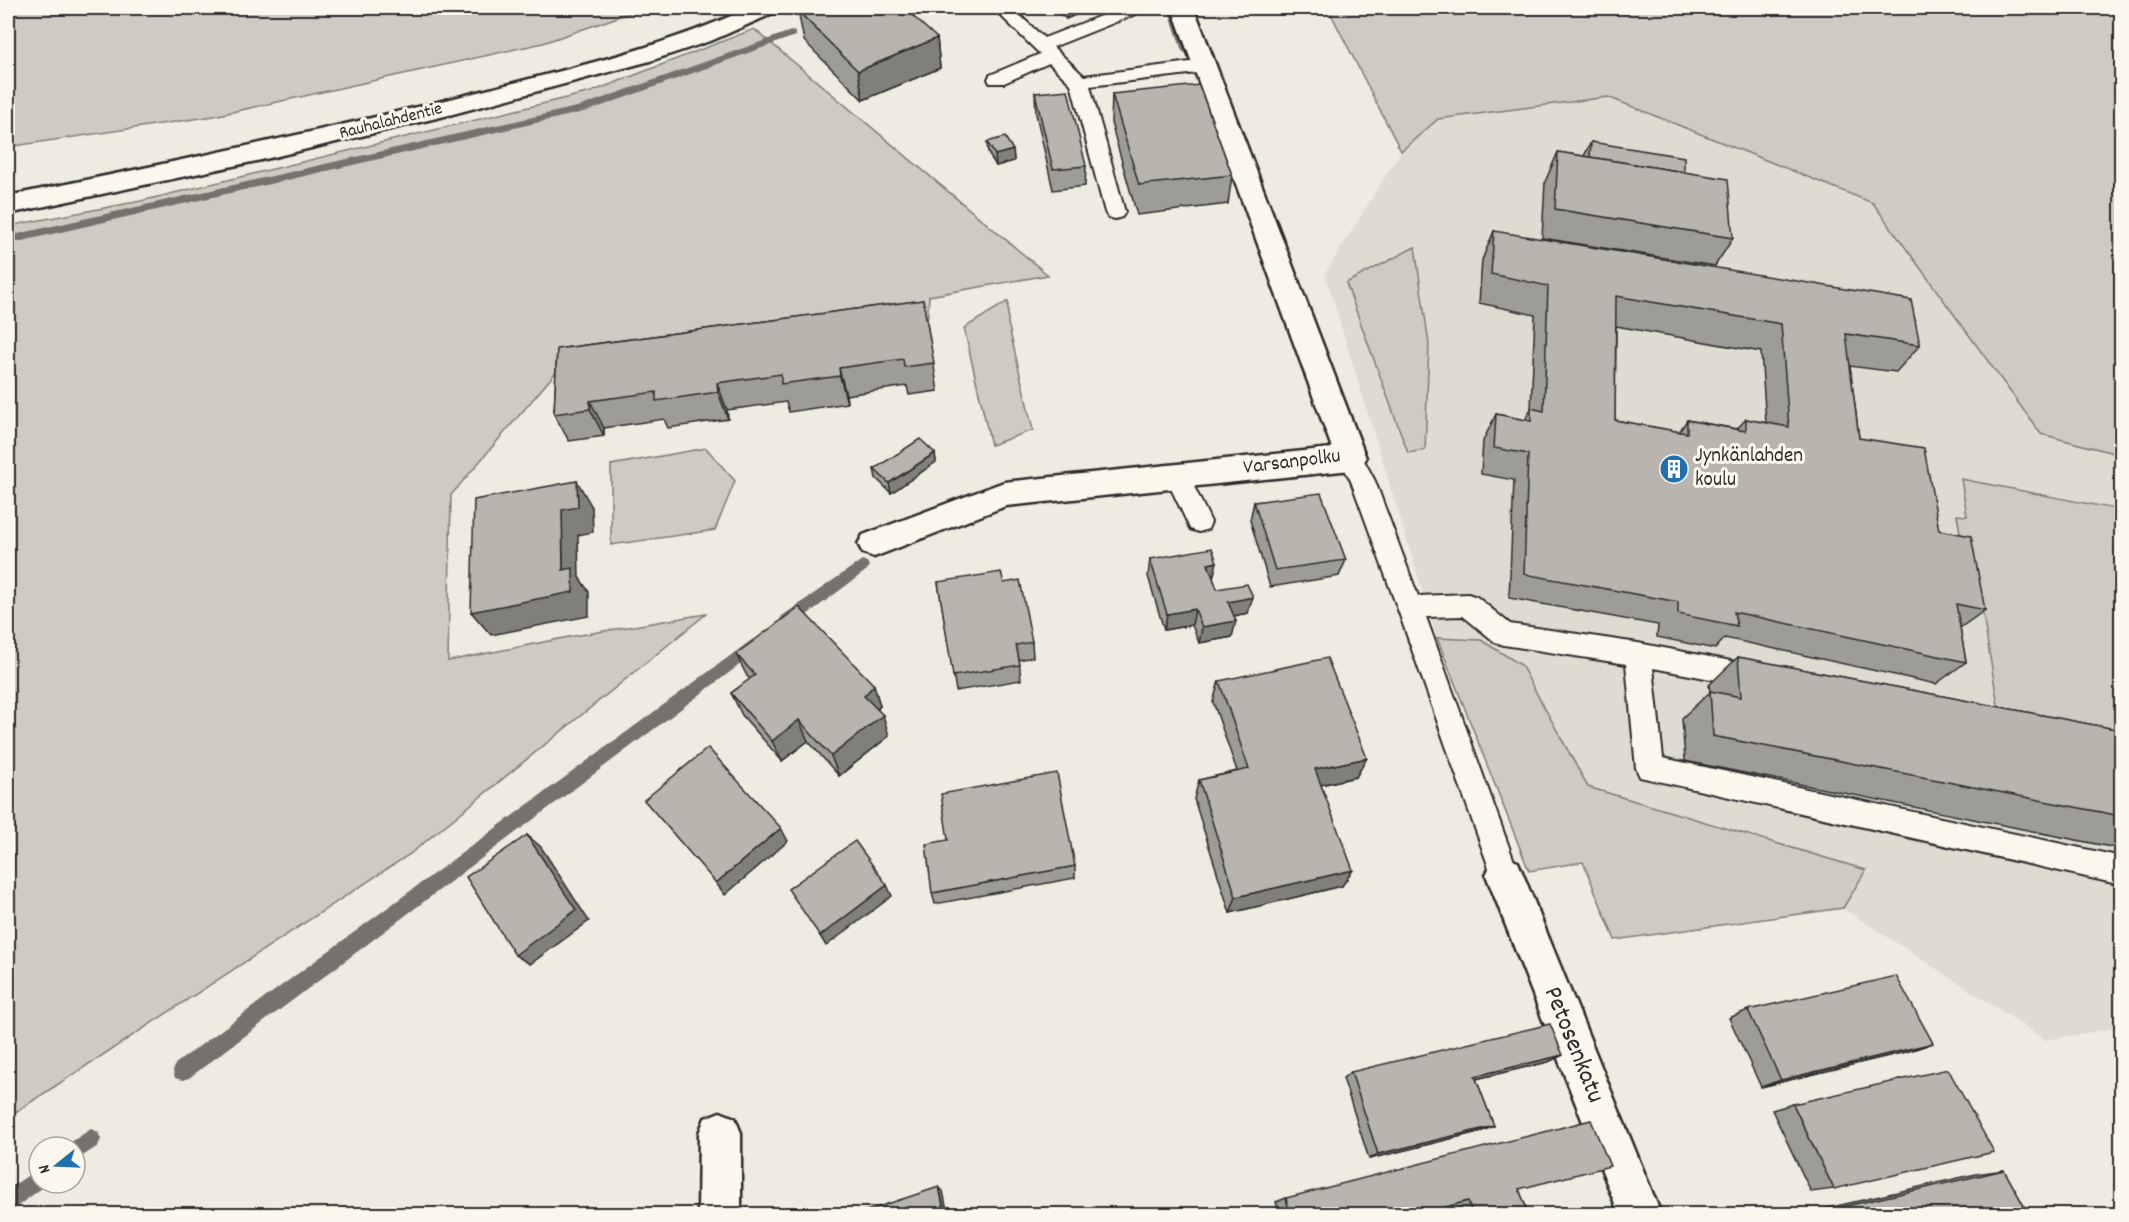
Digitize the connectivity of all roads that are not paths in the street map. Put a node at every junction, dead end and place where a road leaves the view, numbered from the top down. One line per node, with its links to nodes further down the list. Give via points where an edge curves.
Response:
1 (766, 8): 9 (street, Rauhalahdentie, via 679,44 404,120)
2 (1002, 8): 5 (lane)
3 (1136, 8): 5 (lane)
4 (1183, 8): 6 (street, Varsanpolku)
5 (1047, 50): 7 (lane); 8 (lane)
6 (1205, 66): 8 (lane); 11 (street, Varsanpolku)
7 (997, 79)
8 (1080, 82): 10 (lane)
9 (8, 205)
10 (1115, 212)
11 (1351, 458): 12 (street, Varsanpolku); 15 (lane)
12 (1177, 476): 13 (lane); 14 (street, Varsanpolku, via 1004,494)
13 (1198, 522)
14 (874, 544)
15 (1410, 607): 16 (lane, via 1468,605 1504,634); 19 (lane)
16 (1638, 654): 17 (lane); 18 (lane, via 1650,768)
17 (1777, 679)
18 (2121, 870)
19 (1505, 875): 22 (street, Petosenkatu)
20 (720, 1133): 21 (street)
21 (720, 1215)
22 (1640, 1215)

